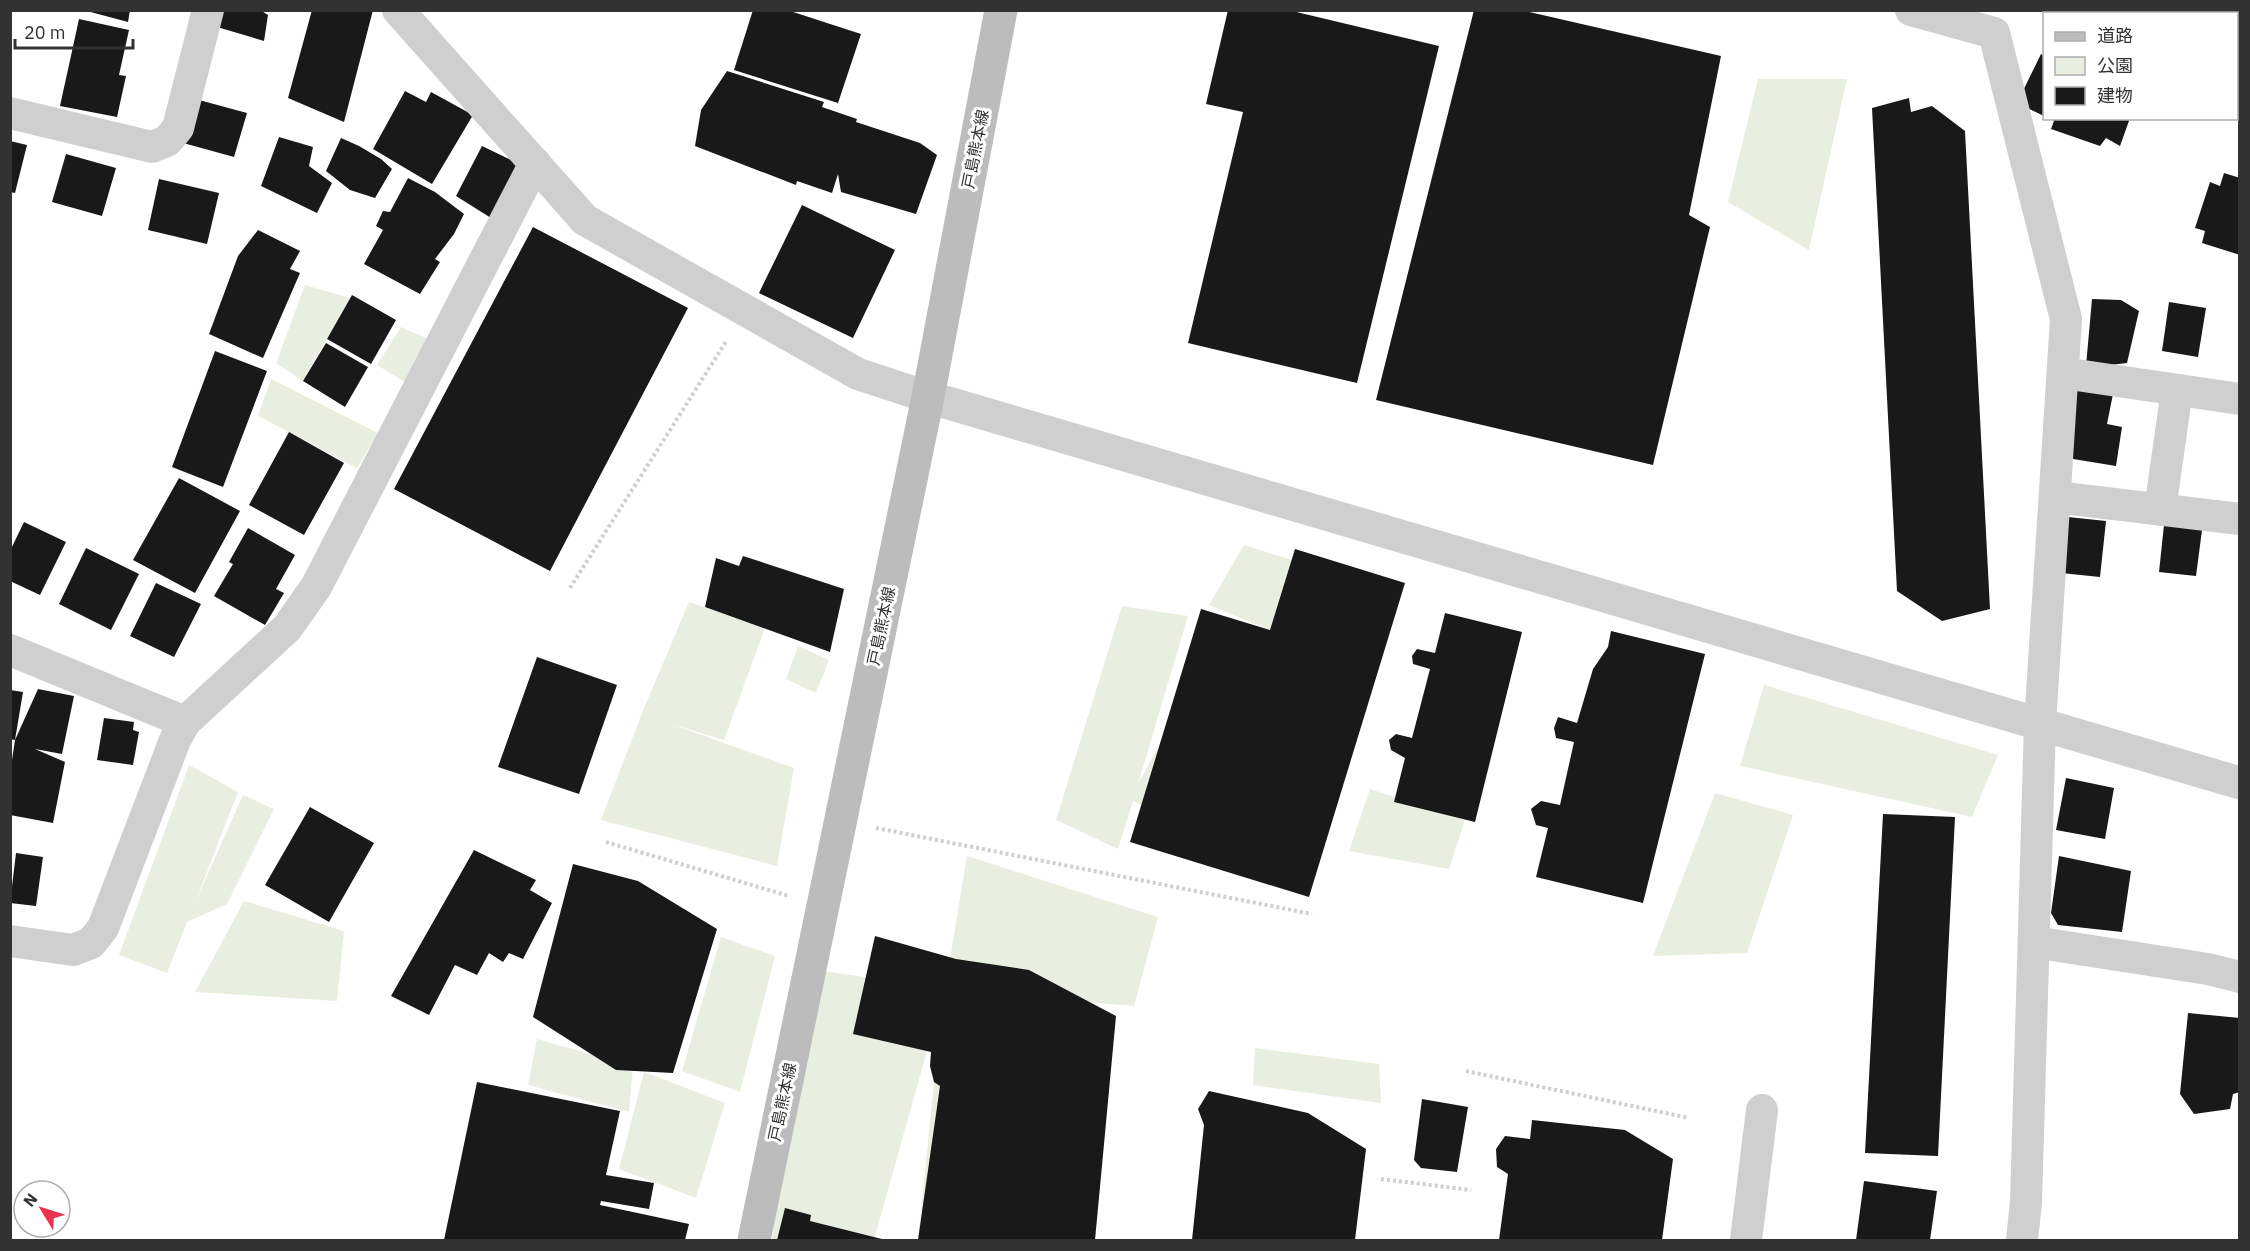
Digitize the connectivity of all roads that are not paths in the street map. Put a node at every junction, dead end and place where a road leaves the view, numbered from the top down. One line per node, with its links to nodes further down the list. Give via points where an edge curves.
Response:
1 (208, 10): 5 (street, via 178,128 167,141 152,147)
2 (398, 10): 6 (street)
3 (1001, 10): 9 (main road, 戸島熊本線)
4 (1911, 10): 7 (street, via 1994,33 2066,319)
5 (10, 113)
6 (535, 164): 9 (street, via 585,220 858,374); 15 (street, via 316,587 287,628)
7 (2063, 373): 8 (street); 11 (street)
8 (2177, 390): 10 (street); 12 (street)
9 (928, 397): 16 (street); 22 (main road, 戸島熊本線)
10 (2240, 399)
11 (2055, 497): 12 (street); 16 (street)
12 (2160, 510): 13 (street)
13 (2240, 519)
14 (10, 650): 15 (street)
15 (185, 722): 18 (street, via 103,928 91,943 73,950)
16 (2040, 724): 17 (street); 19 (street)
17 (2240, 783)
18 (10, 941)
19 (2034, 942): 20 (street); 24 (street)
20 (2240, 977)
21 (1761, 1110): 23 (street)
22 (754, 1240)
23 (1746, 1240)
24 (2022, 1240)

